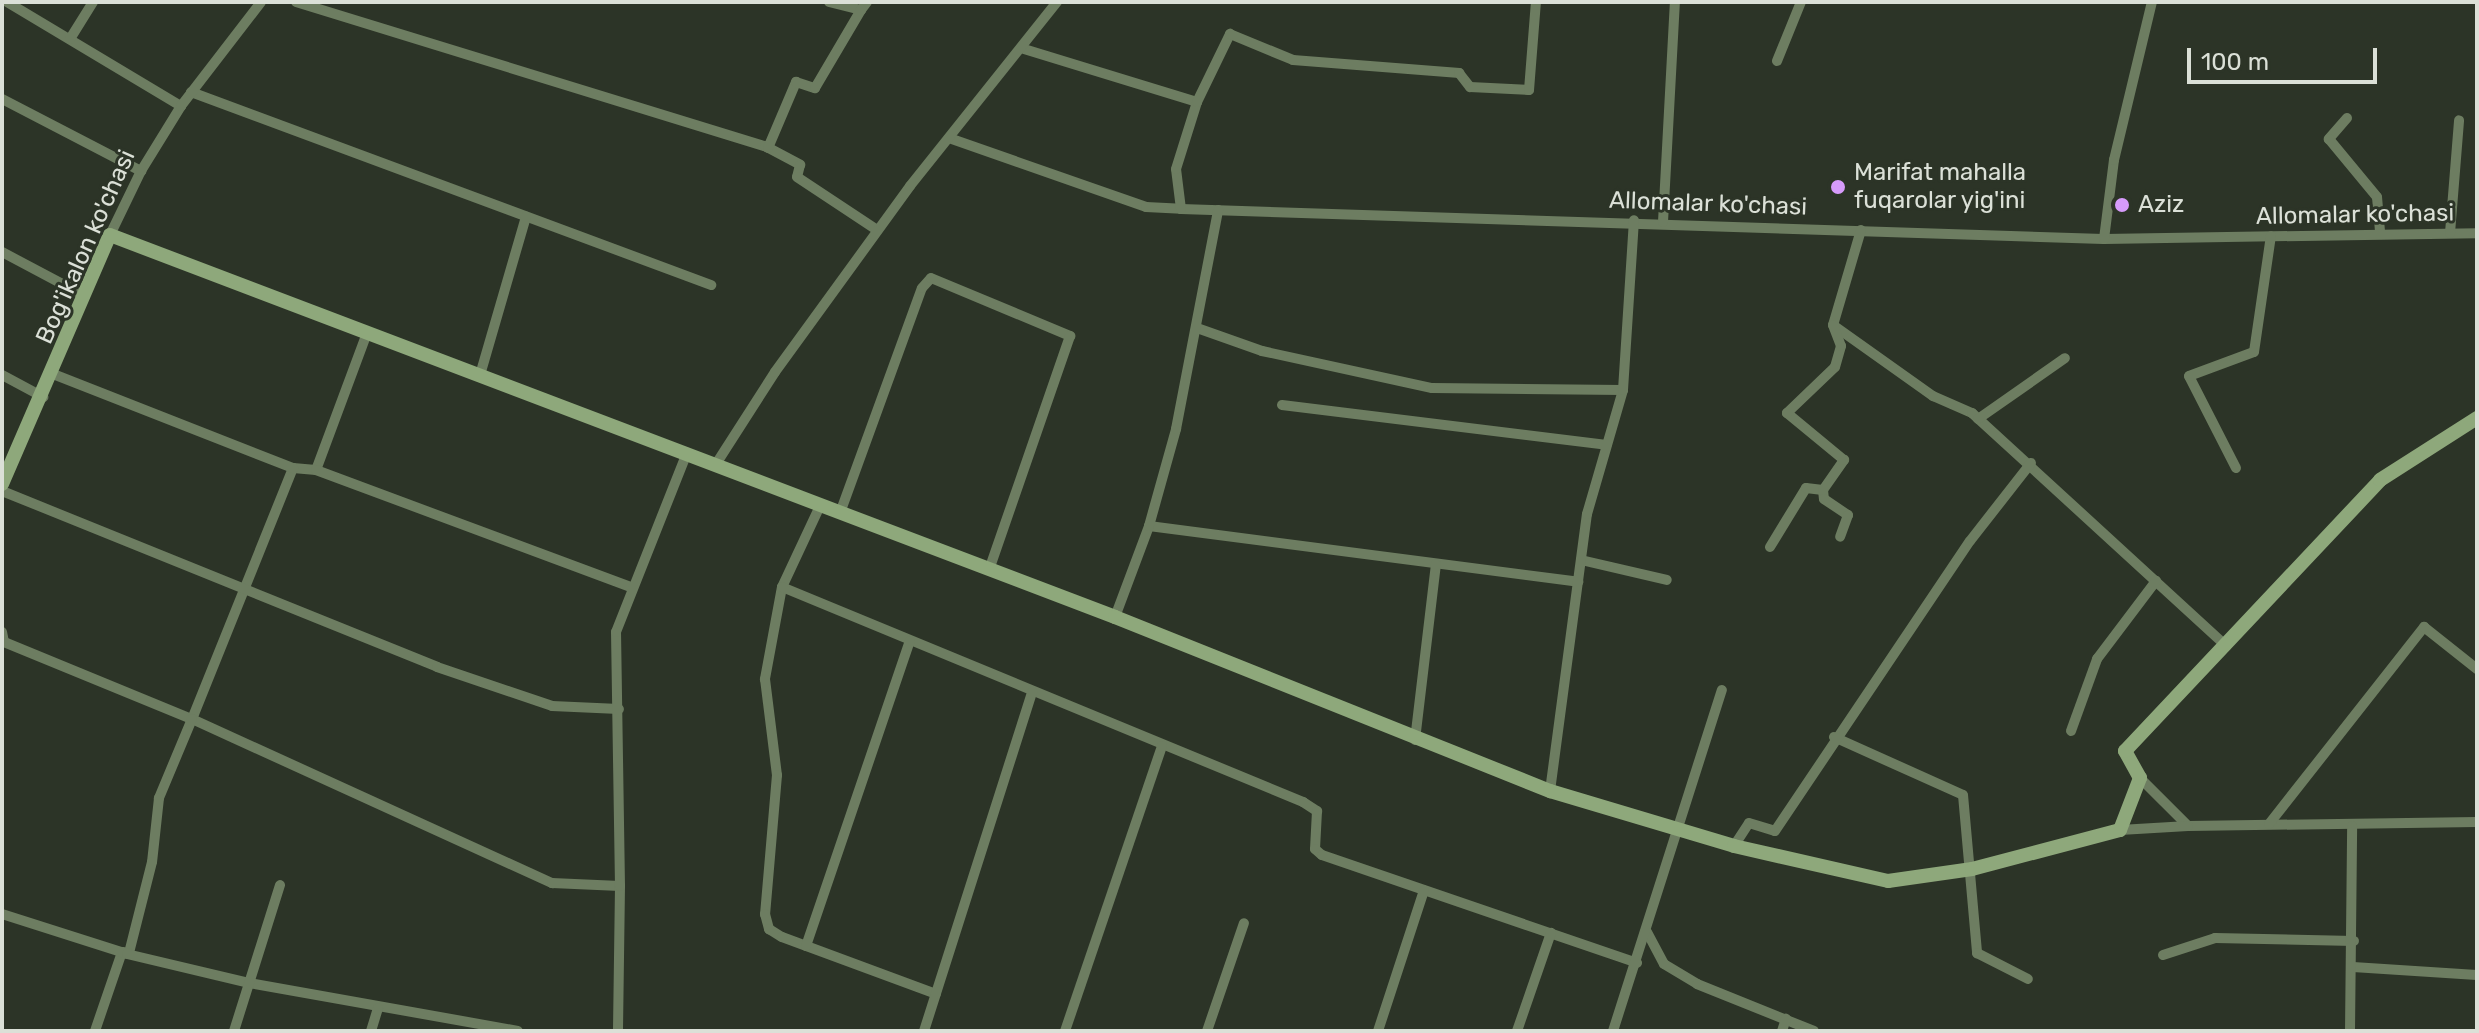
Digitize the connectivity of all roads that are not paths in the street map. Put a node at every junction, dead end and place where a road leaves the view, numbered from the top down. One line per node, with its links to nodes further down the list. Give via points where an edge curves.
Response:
1 (7, 2): 12 (street)
2 (93, 2): 12 (street)
3 (261, 2): 15 (street, Bog'ikalon ko'chasi)
4 (296, 2): 22 (street)
5 (829, 2): 11 (street)
6 (1057, 2): 13 (street)
7 (1536, 2): 17 (street, via 1529,90 1470,87 1459,73 1293,60 1230,34)
8 (1675, 2): 28 (street)
9 (1801, 2): 14 (street)
10 (2152, 2): 36 (street, via 2114,160)
11 (864, 6): 22 (street, via 815,88 796,82)
12 (70, 39): 18 (street)
13 (1024, 49): 17 (street); 21 (street)
14 (1777, 61)
15 (191, 92): 18 (street, Bog'ikalon ko'chasi); 26 (street)
16 (2, 99): 23 (street)
17 (1197, 102): 24 (street, via 1176,169)
18 (181, 106): 23 (street, Bog'ikalon ko'chasi)
19 (2347, 118): 33 (street, via 2329,139 2377,197)
20 (2459, 120): 31 (street)
21 (949, 138): 24 (street, Allomalar ko'chasi, via 1146,207); 29 (street)
22 (768, 148): 29 (street, via 800,165 797,177)
23 (141, 171): 34 (street, Bog'ikalon ko'chasi)
24 (1181, 209): 25 (street, Allomalar ko'chasi)
25 (1218, 210): 27 (street, Allomalar ko'chasi); 41 (street)
26 (526, 217): 38 (street); 46 (street)
27 (1634, 220): 28 (street, Allomalar ko'chasi); 47 (street)
28 (1663, 222): 30 (street, Allomalar ko'chasi)
29 (877, 230): 55 (street)
30 (1861, 230): 36 (street, Allomalar ko'chasi); 40 (street)
31 (2450, 233): 32 (street, Allomalar ko'chasi); 33 (street, Allomalar ko'chasi)
32 (2477, 233)
33 (2380, 234): 35 (street, Allomalar ko'chasi)
34 (110, 235): 39 (street, Bog'ikalon ko'chasi); 42 (street)
35 (2271, 236): 36 (street, Allomalar ko'chasi); 57 (street, via 2254,352 2189,376)
36 (2104, 239)
37 (2, 252): 39 (street)
38 (711, 285)
39 (85, 296): 44 (street, Bog'ikalon ko'chasi)
40 (1833, 325): 50 (street, via 1933,396); 60 (street, via 1841,346 1835,367 1787,413 1844,460)
41 (1197, 328): 47 (street, via 1262,351 1432,388); 64 (street)
42 (367, 333): 46 (street); 58 (street)
43 (2065, 358): 50 (street)
44 (53, 374): 48 (street, Bog'ikalon ko'chasi); 56 (street)
45 (2, 375): 48 (street)
46 (480, 375): 53 (street)
47 (1623, 390): 52 (street)
48 (43, 397): 59 (street, Bog'ikalon ko'chasi)
49 (1282, 405): 52 (street)
50 (1978, 419): 54 (street)
51 (2474, 425): 79 (street, via 2380,480)
52 (1607, 445): 67 (street)
53 (687, 453): 55 (street); 73 (street)
54 (2031, 463): 71 (street); 86 (street)
55 (716, 464): 62 (street)
56 (293, 468): 58 (street); 75 (street)
57 (2236, 468)
58 (316, 470): 73 (street)
59 (2, 484)
60 (1823, 490): 65 (street, via 1824,499 1848,515); 66 (street, via 1806,488)
61 (2, 491): 75 (street)
62 (820, 506): 63 (street); 74 (street)
63 (840, 513): 69 (street); 69 (street, via 922,288 931,278 1070,336)
64 (1149, 526): 68 (street); 76 (street)
65 (1840, 537)
66 (1770, 547)
67 (1581, 560): 70 (street); 72 (street)
68 (1436, 564): 72 (street); 87 (street)
69 (989, 570): 76 (street)
70 (1667, 580)
71 (2156, 581): 79 (street); 85 (street, via 2097,659)
72 (1578, 582): 90 (street)
73 (630, 587): 83 (street, via 616,632)
74 (782, 587): 77 (street); 107 (street, via 765,679 777,775 765,914 769,929)
75 (243, 589): 83 (street, via 437,667 552,706); 84 (street)
76 (1115, 617): 87 (street)
77 (910, 641): 82 (street); 107 (street)
78 (3, 642): 84 (street)
79 (2226, 646): 89 (street, via 2125,751)
80 (2477, 669): 92 (street, via 2424,627)
81 (1722, 690): 96 (street)
82 (1032, 692): 88 (street); 115 (street)
83 (619, 709): 100 (street)
84 (192, 719): 100 (street, via 552,883); 108 (street, via 159,798 152,862 129,953)
85 (2071, 731)
86 (1834, 737): 97 (street, via 1775,831 1749,823); 98 (street, via 1963,795)
87 (1415, 740): 90 (street)
88 (1162, 746): 101 (street, via 1317,811 1315,849 1322,855); 124 (street)
89 (2140, 778): 93 (street); 95 (street)
90 (1550, 791): 96 (street)
91 (2477, 822): 94 (street)
92 (2269, 824): 93 (street); 94 (street)
93 (2188, 826): 95 (street)
94 (2352, 826): 106 (street)
95 (2120, 830): 98 (street)
96 (1677, 831): 97 (street); 104 (street)
97 (1734, 846): 98 (street, via 1888,881)
98 (1972, 869): 113 (street, via 1977,953)
99 (280, 885): 114 (street)
100 (620, 886): 122 (street)
101 (1424, 890): 105 (street); 126 (street)
102 (2, 914): 108 (street)
103 (1244, 923): 125 (street)
104 (1647, 932): 110 (street); 117 (street, via 1664,964)
105 (1551, 933): 110 (street); 127 (street)
106 (2354, 941): 109 (street, via 2215,938); 111 (street)
107 (806, 946): 115 (street)
108 (122, 952): 114 (street); 118 (street)
109 (2163, 955)
110 (1637, 963): 128 (street)
111 (2353, 967): 112 (street); 131 (street)
112 (2477, 975)
113 (2028, 979)
114 (249, 983): 116 (street); 119 (street)
115 (936, 994): 123 (street)
116 (378, 1008): 120 (street); 121 (street)
117 (1786, 1019): 129 (street); 130 (street)
118 (95, 1031)
119 (234, 1031)
120 (371, 1031)
121 (516, 1031)
122 (618, 1031)
123 (924, 1031)
124 (1065, 1031)
125 (1207, 1031)
126 (1378, 1031)
127 (1517, 1031)
128 (1613, 1031)
129 (1782, 1031)
130 (1814, 1031)
131 (2350, 1031)

